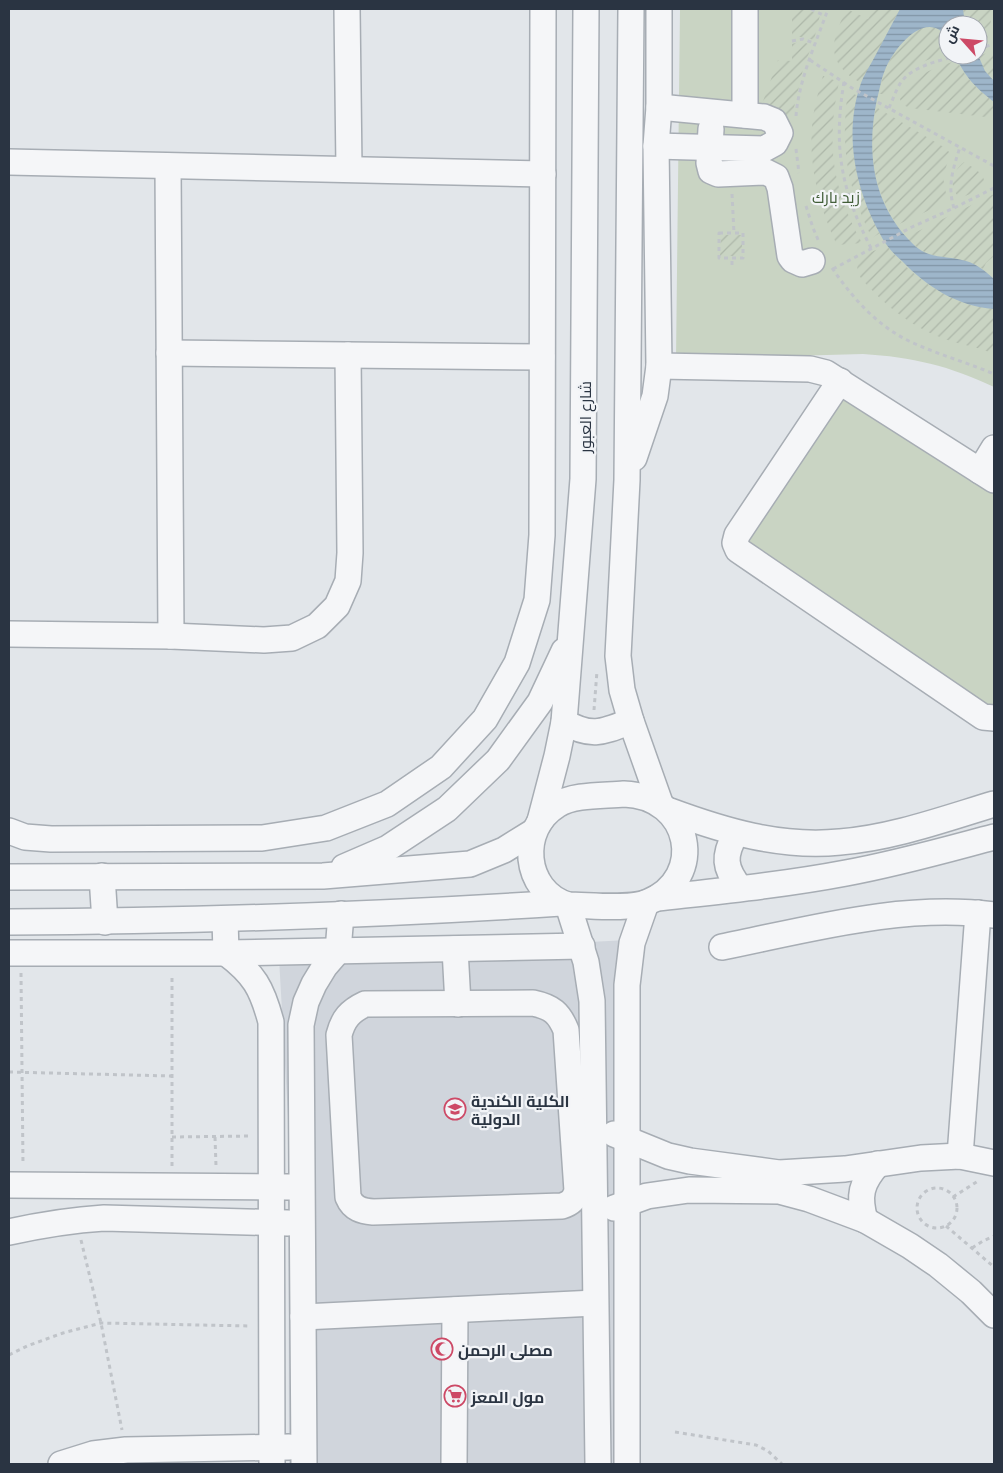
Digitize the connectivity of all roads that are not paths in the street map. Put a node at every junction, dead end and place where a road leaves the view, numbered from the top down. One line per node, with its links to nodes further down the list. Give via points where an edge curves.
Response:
1 (347, 9): 14 (street)
2 (543, 9): 15 (street)
3 (586, 9): 27 (street, شارع العبور, via 583,479)
4 (631, 9): 24 (street)
5 (659, 9): 7 (street)
6 (745, 9): 9 (street)
7 (658, 107): 8 (street); 10 (street)
8 (712, 112): 9 (street); 11 (street)
9 (745, 115): 11 (street, via 764,117 774,122 780,133 775,143 764,149)
10 (656, 146): 11 (street); 20 (street)
11 (710, 147): 16 (street, via 709,167 718,174 766,172 776,177 790,256 802,264)
12 (9, 162): 13 (street)
13 (168, 166): 14 (street); 17 (street)
14 (349, 170): 15 (street)
15 (543, 174): 19 (street)
16 (824, 260)
17 (169, 353): 18 (street); 26 (street)
18 (348, 355): 19 (street); 26 (street, via 350,553 348,581 337,606 317,626 292,638)
19 (542, 357): 34 (street, via 542,535 537,600 513,671 485,719 441,767 387,804 370,811 326,828 262,838 51,839 25,837)
20 (659, 366): 21 (street, via 810,369 826,372); 24 (street, via 655,396)
21 (840, 381): 23 (street); 28 (street, via 737,535 736,547 983,717)
22 (994, 448): 23 (street)
23 (987, 475)
24 (628, 480): 30 (street, via 618,656 622,690)
25 (9, 634): 26 (street)
26 (171, 636)
27 (571, 638): 29 (street, شارع العبور); 38 (street, via 540,702 498,760 460,797 388,848)
28 (994, 718)
29 (564, 722): 30 (street, via 578,730 594,733); 33 (street, شارع العبور)
30 (631, 722): 32 (street)
31 (994, 804): 35 (street, via 891,834 840,842 787,842)
32 (665, 807): 33 (street, via 637,794 569,799 548,812); 35 (street); 41 (street, via 682,833 684,858 675,881)
33 (536, 827): 38 (street, via 504,850 470,864); 42 (street, via 530,857 532,870 545,891)
34 (9, 831)
35 (736, 833): 40 (street, via 728,847 726,862 730,876)
36 (994, 837): 40 (street, via 848,873)
37 (102, 876): 38 (street); 39 (street); 47 (street)
38 (323, 876)
39 (9, 878)
40 (740, 888): 41 (street)
41 (651, 900): 42 (street, via 633,905); 60 (street, via 632,943 629,964)
42 (565, 904): 43 (street); 48 (street)
43 (341, 914): 45 (street); 51 (street)
44 (986, 914): 49 (street, via 944,912 878,917); 61 (street)
45 (224, 918): 47 (street); 52 (street)
46 (9, 922): 47 (street)
47 (105, 922)
48 (582, 946): 50 (street); 55 (street, via 592,1001)
49 (722, 947)
50 (455, 949): 51 (street); 54 (street)
51 (338, 951): 52 (street); 58 (street, via 325,966 306,1002 301,1025)
52 (226, 953): 53 (street, via 18,954); 67 (street, via 255,981 265,999 271,1022)
53 (15, 962)
54 (458, 1004): 56 (street, via 365,1004 348,1014 342,1024); 57 (street, via 533,1003 553,1010 566,1030)
55 (592, 1060): 57 (street); 59 (street)
56 (340, 1061): 57 (street, via 348,1197 356,1208 373,1212 569,1204 577,1191); 58 (street)
57 (568, 1062)
58 (301, 1064): 66 (street)
59 (593, 1126): 60 (street); 69 (street)
60 (628, 1139): 64 (street, via 668,1156); 68 (street)
61 (960, 1156): 62 (street); 63 (street)
62 (994, 1163)
63 (878, 1164): 64 (street, via 812,1172); 70 (street, via 862,1190 861,1206)
64 (779, 1182): 68 (street, via 689,1190); 70 (street, via 816,1202)
65 (16, 1185): 67 (street)
66 (302, 1187): 67 (street); 72 (street)
67 (271, 1188): 71 (street)
68 (627, 1203): 69 (street); 83 (street)
69 (594, 1214): 74 (street)
70 (865, 1220): 76 (street, via 938,1265)
71 (271, 1223): 72 (street); 73 (street, via 104,1218 41,1224); 78 (street)
72 (302, 1223): 77 (street)
73 (9, 1232)
74 (595, 1303): 75 (street); 82 (street)
75 (455, 1310): 77 (street); 81 (street)
76 (994, 1315)
77 (303, 1317): 79 (street)
78 (272, 1456): 79 (street); 80 (street, via 126,1450 93,1454)
79 (304, 1456)
80 (61, 1464)
81 (454, 1464)
82 (598, 1464)
83 (627, 1464)

